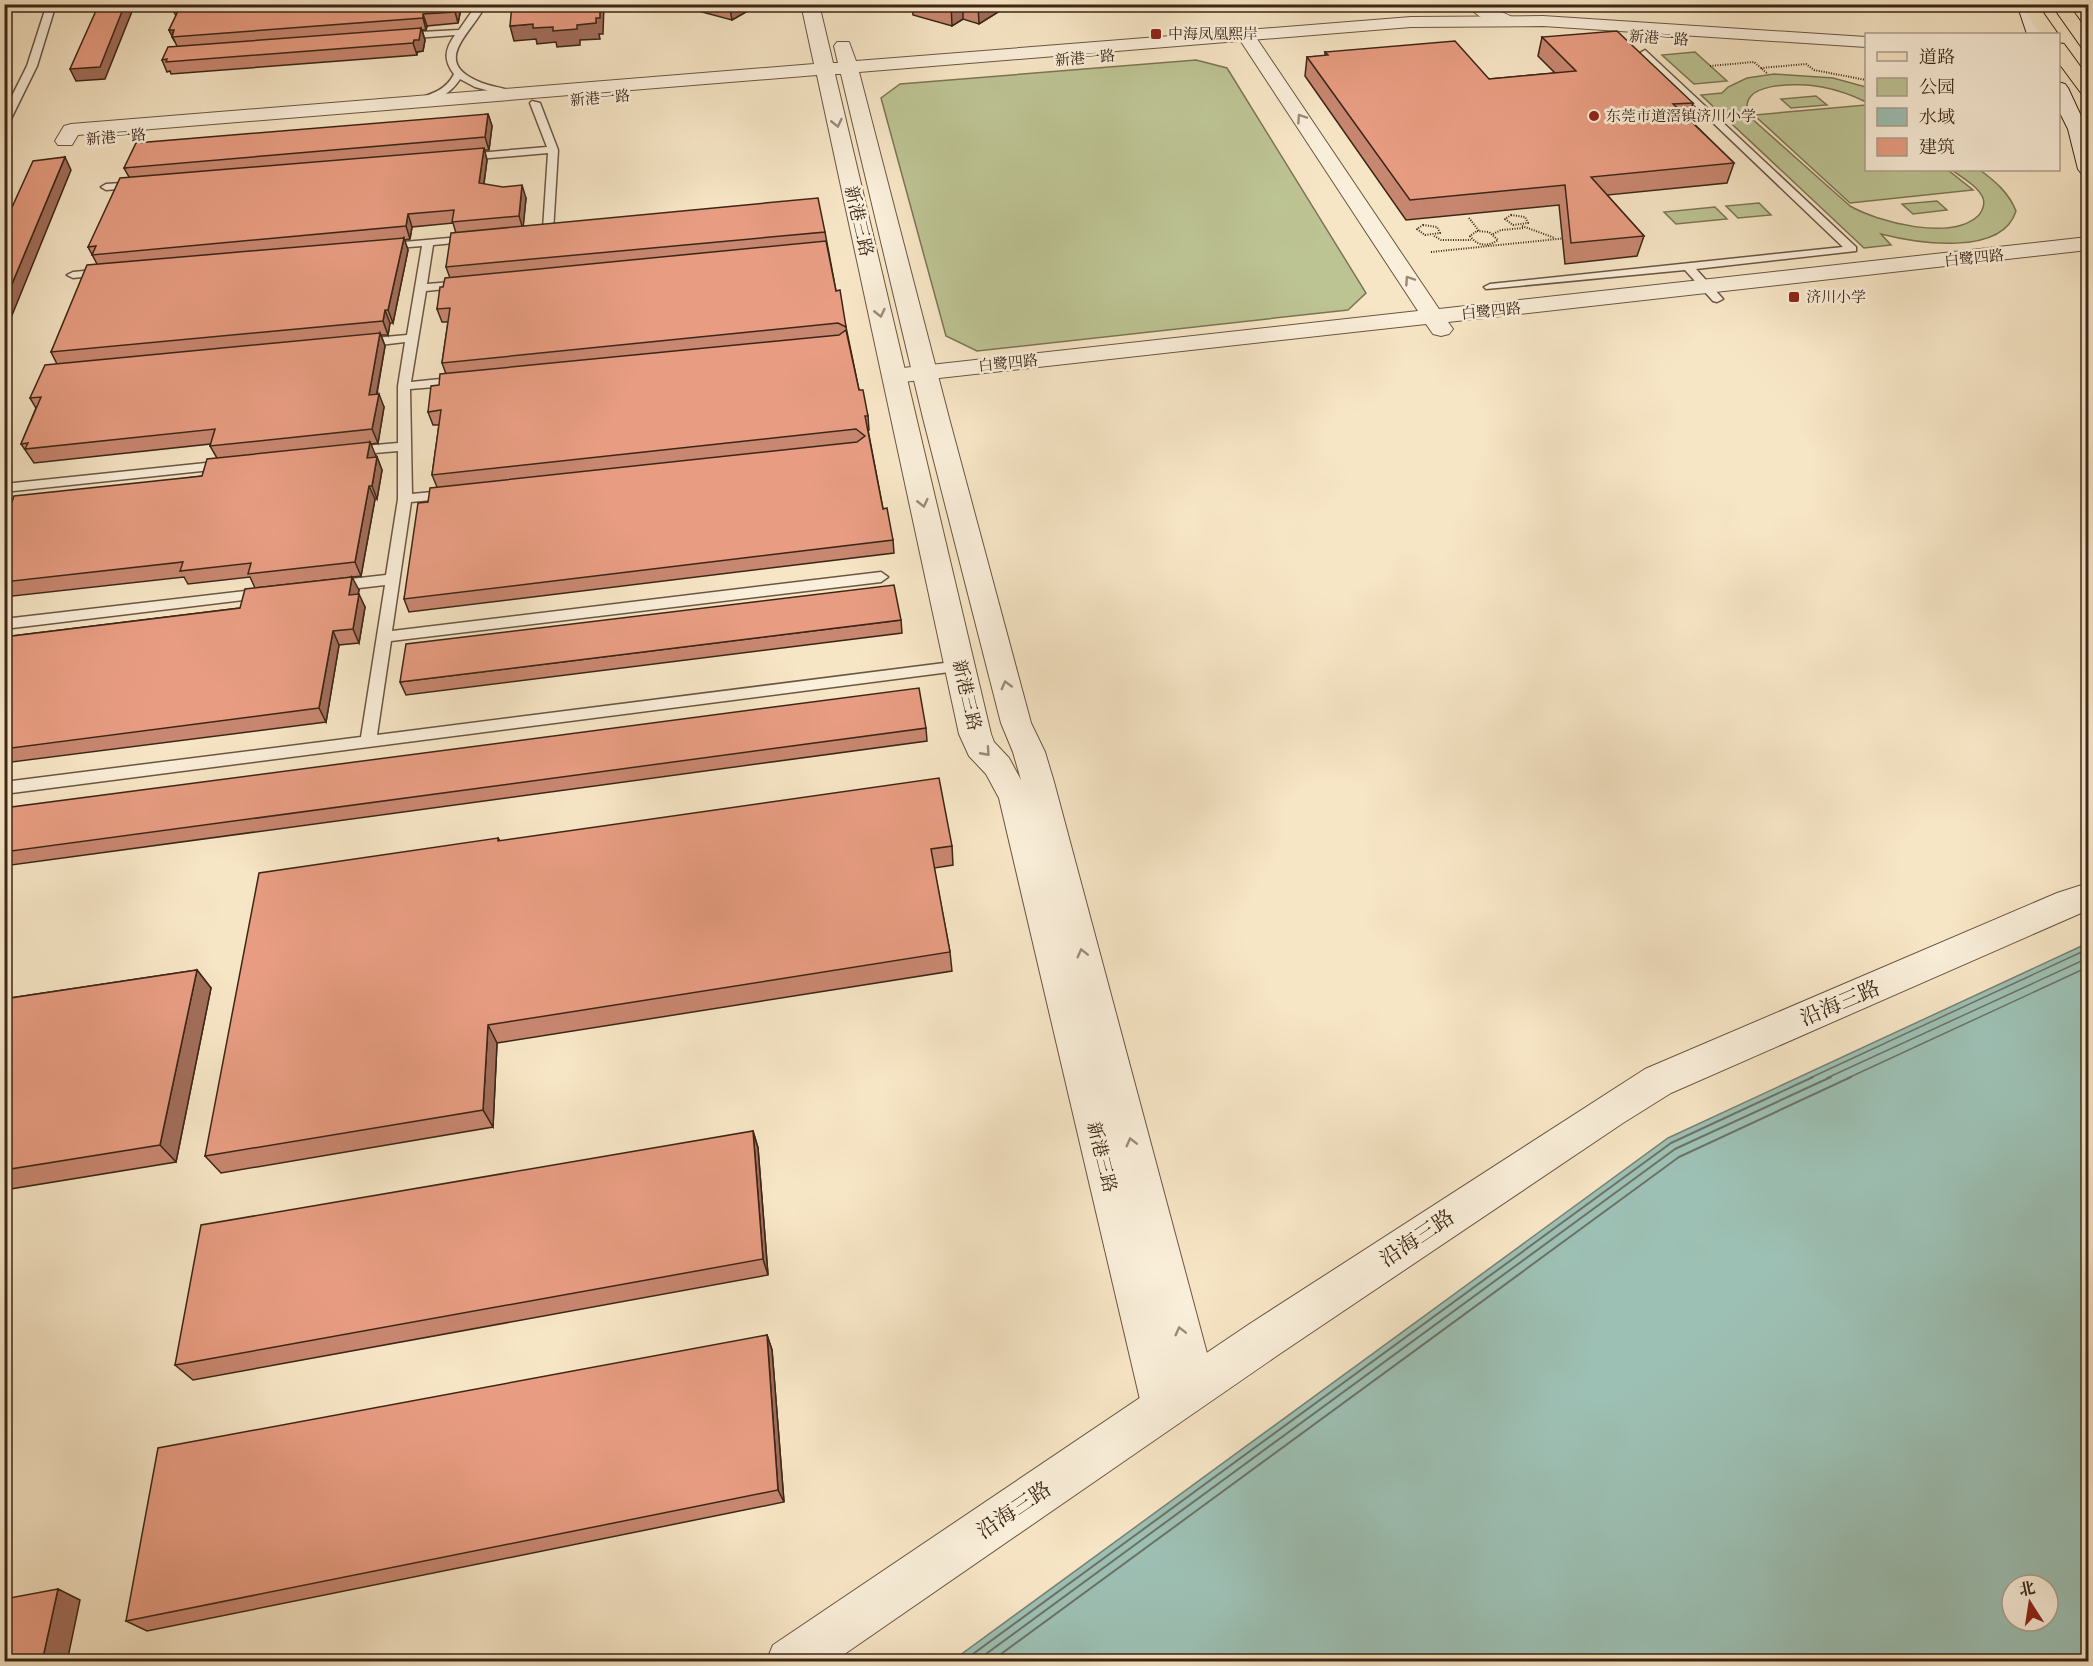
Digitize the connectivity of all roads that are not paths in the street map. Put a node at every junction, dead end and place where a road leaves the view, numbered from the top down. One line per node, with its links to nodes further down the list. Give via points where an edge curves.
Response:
1 (52, 4): 30 (lane, via 32,66)
2 (184, 4): 10 (lane)
3 (482, 4): 13 (lane)
4 (810, 4): 23 (street, 新港三路)
5 (832, 4): 23 (street, 新港三路)
6 (1459, 4): 12 (street, via 1455,14)
7 (1475, 4): 11 (street, via 1482,12)
8 (2027, 4): 14 (street); 15 (main road)
9 (2059, 4): 17 (main road)
10 (168, 6)
11 (1506, 20): 12 (street, 新港一路); 19 (street, 新港一路)
12 (1436, 21): 18 (street, 新港一路)
13 (464, 32): 16 (lane); 24 (lane, via 454,43 451,55 452,67)
14 (2036, 33)
15 (2048, 33)
16 (394, 37)
17 (2085, 38)
18 (1240, 40): 20 (street, 新港一路, via 1476,31); 23 (street, 新港一路); 50 (street)
19 (1865, 42)
20 (1865, 50)
21 (2060, 51): 25 (main road)
22 (1645, 53): 42 (lane, via 1852,249)
23 (838, 73): 27 (street, 新港一路); 29 (street, 新港一路); 54 (street, 新港三路); 55 (street, 新港三路, one-way to 55)
24 (458, 74): 27 (lane, via 487,88); 28 (lane, via 441,93)
25 (2088, 89)
26 (2060, 91): 33 (street, via 2078,129)
27 (512, 94): 28 (street, 新港一路)
28 (415, 102): 29 (street, 新港一路, via 71,130 65,141)
29 (536, 103): 31 (lane)
30 (4, 123)
31 (553, 150): 32 (lane); 36 (lane, via 548,232)
32 (459, 158)
33 (2088, 169)
34 (153, 183): 35 (lane)
35 (106, 187)
36 (526, 234)
37 (482, 238): 38 (lane)
38 (428, 243): 40 (lane); 48 (lane)
39 (2088, 244): 41 (street, 白鹭四路)
40 (369, 248)
41 (2049, 257): 43 (street, 白鹭四路); 49 (street, 白鹭四路)
42 (1688, 266): 47 (lane); 49 (lane)
43 (2088, 266)
44 (121, 270): 45 (lane)
45 (74, 275)
46 (480, 282): 48 (lane)
47 (1490, 287)
48 (420, 288): 51 (lane)
49 (1712, 293): 50 (street, 白鹭四路)
50 (1426, 324): 54 (street, 白鹭四路)
51 (412, 338): 52 (lane); 56 (lane)
52 (353, 344)
53 (475, 379): 56 (lane)
54 (926, 379): 55 (street, 白鹭四路); 73 (street, 新港三路, one-way to 54, via 1038,782 1016,723)
55 (896, 382): 69 (street, 新港三路, one-way to 69)
56 (404, 386): 57 (lane)
57 (405, 446): 58 (lane); 62 (lane)
58 (334, 453)
59 (240, 463): 60 (lane)
60 (4, 488)
61 (465, 492): 62 (lane)
62 (405, 499): 64 (lane)
63 (881, 577): 68 (lane)
64 (393, 579): 65 (lane); 68 (lane)
65 (322, 587)
66 (275, 593): 67 (lane)
67 (4, 624)
68 (384, 637): 70 (lane)
69 (960, 666): 70 (lane); 73 (street, 新港三路, one-way to 73, via 980,748 998,766 1014,798)
70 (368, 742): 71 (lane)
71 (4, 788)
72 (2088, 897): 73 (street, 沿海三路, via 1658,1082)
73 (1179, 1398): 74 (street, 沿海三路)
74 (790, 1662)

